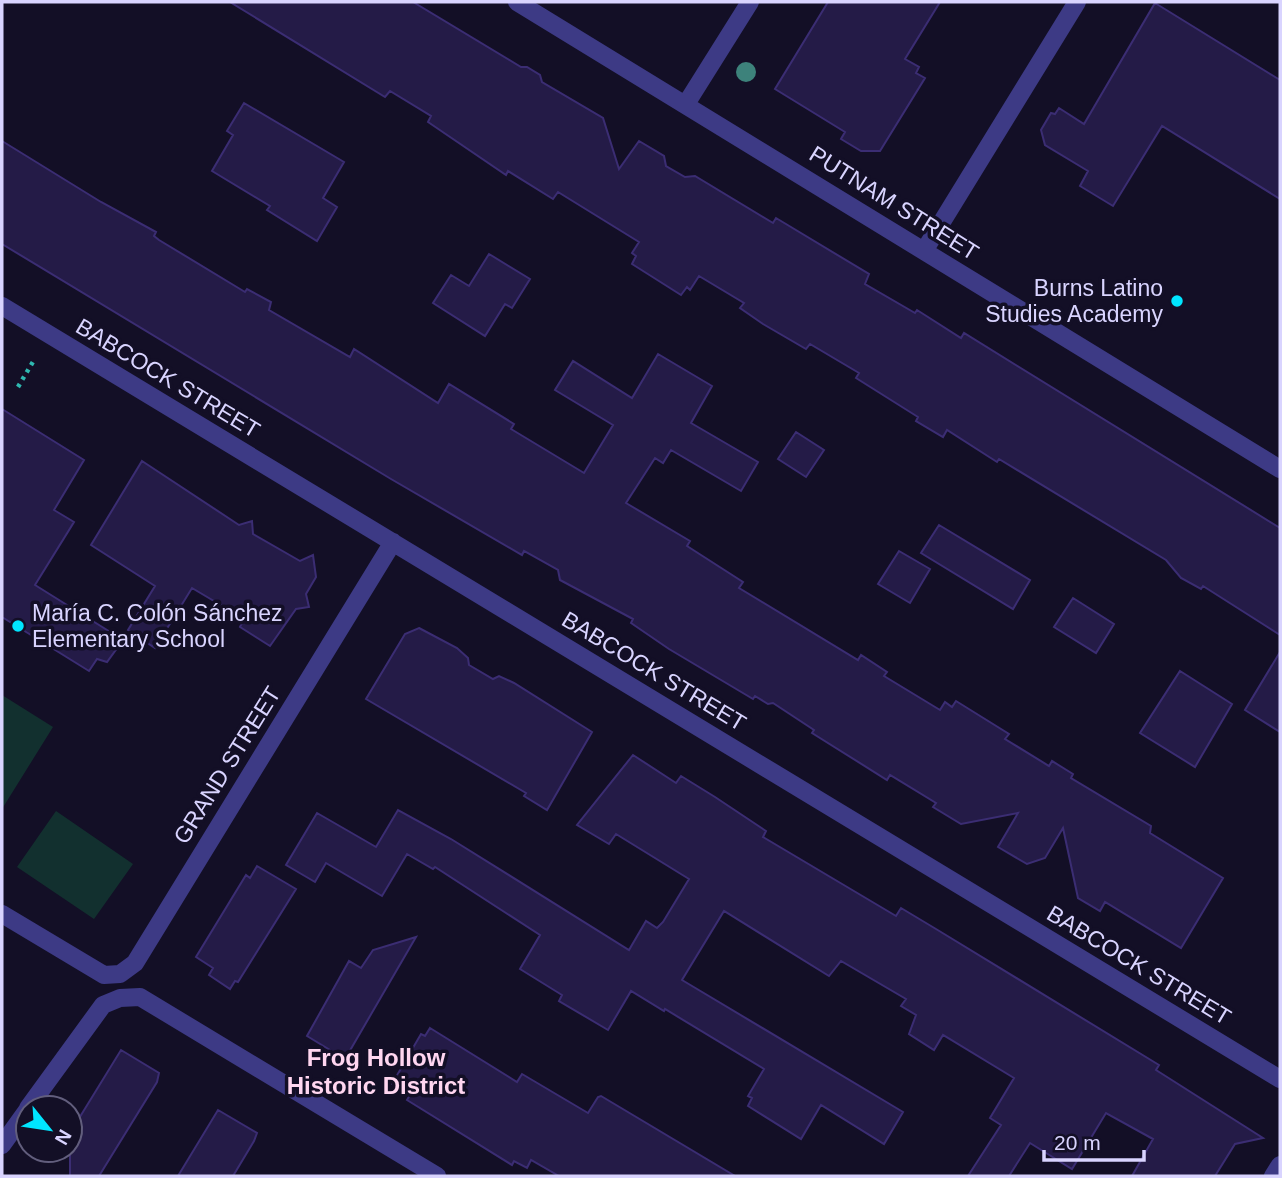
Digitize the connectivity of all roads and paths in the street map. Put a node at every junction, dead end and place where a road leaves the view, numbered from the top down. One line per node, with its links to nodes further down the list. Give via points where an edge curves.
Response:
1 (517, 2): 4 (street, PUTNAM STREET)
2 (750, 2): 4 (street)
3 (1077, 2): 5 (street)
4 (686, 104): 5 (street, PUTNAM STREET)
5 (924, 251): 9 (street, PUTNAM STREET)
6 (2, 306): 10 (street, BABCOCK STREET)
7 (34, 360): 8 (path)
8 (18, 387)
9 (1280, 469)
10 (393, 542): 11 (street, GRAND STREET, via 135,962 120,974 104,975); 12 (street, BABCOCK STREET)
11 (2, 914)
12 (1280, 1079)
13 (38, 1094): 17 (street, via 103,1006 120,998 140,998)
14 (14, 1128): 15 (street)
15 (2, 1145)
16 (1280, 1165): 18 (street)
17 (437, 1176)
18 (1273, 1176)

